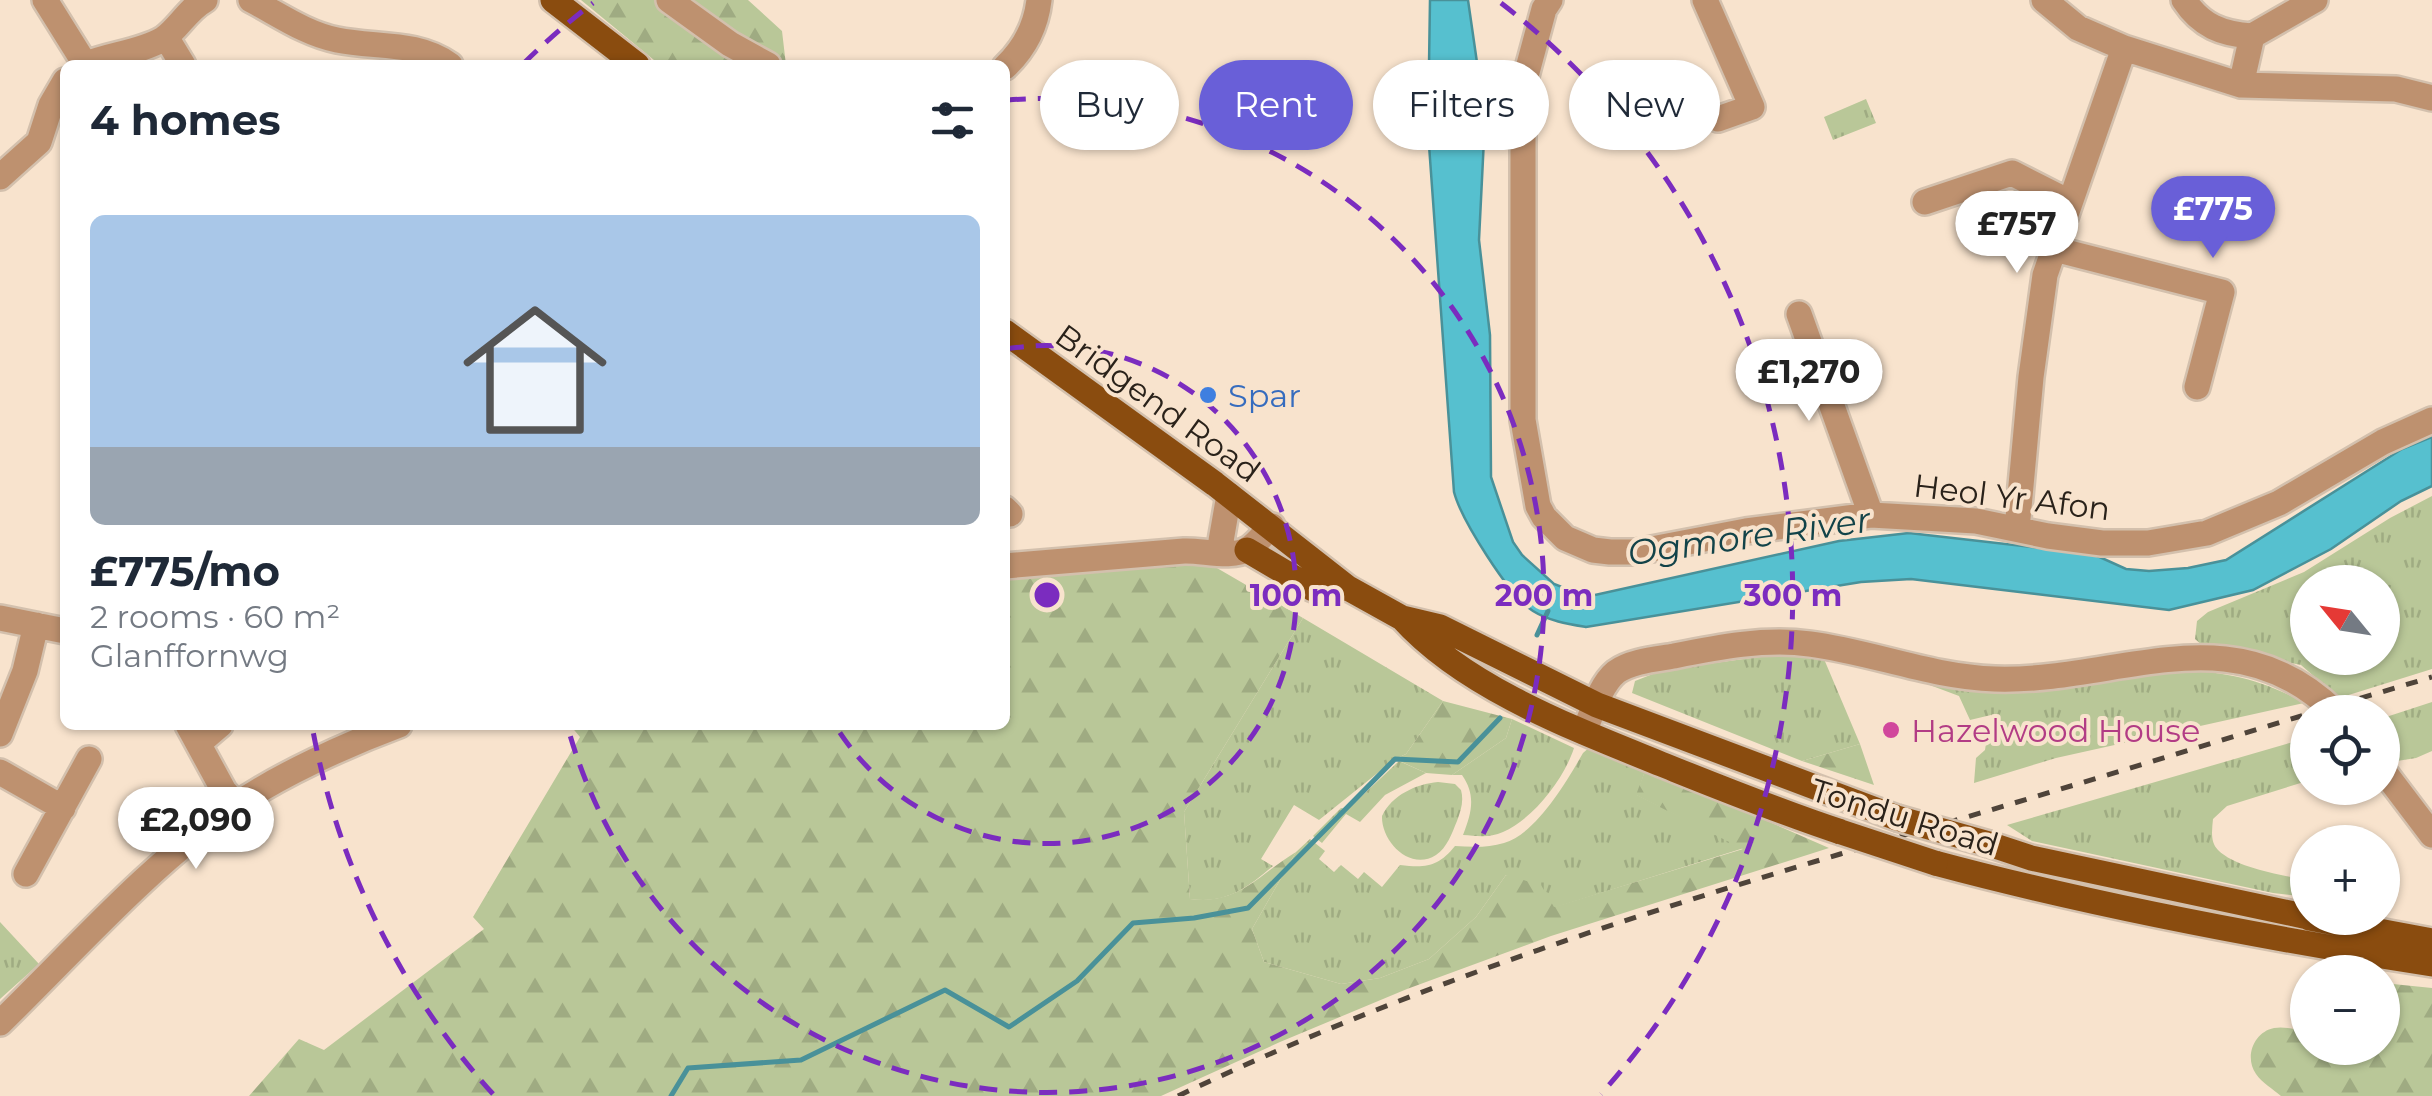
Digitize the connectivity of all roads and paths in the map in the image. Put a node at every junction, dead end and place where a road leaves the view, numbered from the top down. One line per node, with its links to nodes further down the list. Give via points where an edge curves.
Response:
1 (45, 0): 15 (street)
2 (205, 0): 13 (street)
3 (251, 0): 18 (street, via 335,40 432,52)
4 (553, 0): 19 (main road)
5 (668, 0): 20 (street)
6 (1038, 0): 21 (street, via 1036,20)
7 (1705, 0): 25 (street, via 1752,106)
8 (2044, 0): 14 (street, via 2078,28)
9 (2184, 0): 12 (street, via 2204,24)
10 (2315, 0): 12 (street)
11 (1547, 4): 35 (street, Heol Yr Afon, via 1523,87 1523,420 1544,517 1565,538 1593,550 1636,552)
12 (2252, 36): 22 (street)
13 (166, 37): 16 (street); 17 (street)
14 (2124, 48): 22 (street); 28 (street)
15 (81, 60)
16 (96, 60)
17 (181, 60)
18 (443, 60)
19 (630, 60)
20 (759, 60)
21 (1010, 62)
22 (2242, 85): 24 (street, via 2396,89)
23 (60, 90): 26 (street, via 39,142)
24 (2432, 98)
25 (1720, 117)
26 (0, 178)
27 (1925, 202): 28 (street, via 2012,173)
28 (2069, 202): 29 (street)
29 (2054, 249): 32 (street, via 2222,292); 37 (street, via 2030,377)
30 (1799, 314): 35 (street)
31 (1010, 336): 34 (main road, Bridgend Road)
32 (2198, 387)
33 (2432, 420): 37 (street, Heol Yr Afon, via 2279,503 2208,532 2102,543)
34 (1229, 494): 36 (main road, Bridgend Road); 38 (street)
35 (1871, 515): 37 (street, Heol Yr Afon, via 1976,520)
36 (1272, 526): 38 (street, via 1244,529); 39 (street); 41 (main road, Tondu Road)
37 (2017, 529)
38 (1216, 545): 39 (street, via 1229,554); 40 (street)
39 (1247, 550): 41 (main road, via 1313,589)
40 (1010, 566)
41 (1348, 588): 43 (main road, Tondu Road)
42 (0, 618): 44 (street)
43 (1402, 618): 47 (main road, Tondu Road, via 1440,627); 49 (main road, Tondu Road, via 1426,645)
44 (36, 625): 45 (street); 50 (street)
45 (60, 630)
46 (2312, 695): 47 (street, via 2282,672 2223,658 1988,679 1787,642 1629,666 1612,676)
47 (1597, 705): 49 (street); 59 (main road, Tondu Road, bridge, via 1897,818 2031,858)
48 (386, 730): 55 (street)
49 (1584, 732): 62 (main road, Tondu Road, bridge, via 1783,813 1935,863 2285,942)
50 (0, 734)
51 (194, 734): 55 (street)
52 (89, 759): 56 (street)
53 (0, 772): 56 (street)
54 (2400, 793): 57 (street)
55 (236, 805): 63 (street, via 161,864)
56 (64, 808): 58 (street)
57 (2432, 836)
58 (26, 874)
59 (2290, 913)
60 (2400, 934): 61 (main road, Tondu Road)
61 (2432, 940)
62 (2432, 964)
63 (0, 1023)

